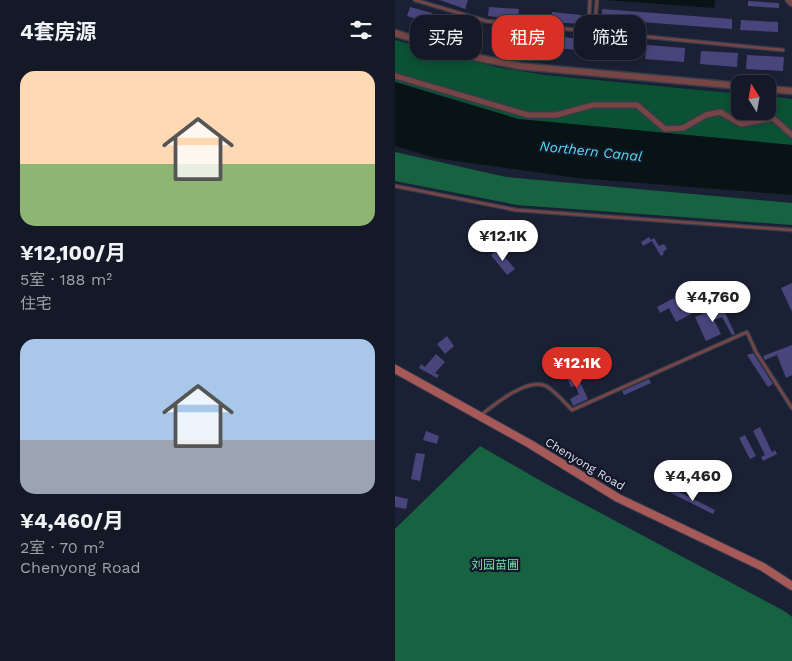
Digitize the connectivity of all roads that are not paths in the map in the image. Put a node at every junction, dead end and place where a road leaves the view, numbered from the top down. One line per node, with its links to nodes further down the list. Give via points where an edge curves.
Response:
1 (415, 0): 8 (lane, via 487,21)
2 (590, 0): 6 (lane)
3 (597, 0): 7 (lane)
4 (789, 0): 5 (street)
5 (792, 3)
6 (589, 15)
7 (597, 15)
8 (574, 30)
9 (395, 33): 13 (street, via 513,65)
10 (646, 36): 11 (lane)
11 (783, 50)
12 (395, 76): 16 (street, via 528,115 556,115 593,105 637,105 665,129 683,128 720,112 741,124 773,118)
13 (731, 85)
14 (776, 90): 15 (street)
15 (792, 91)
16 (792, 135)
17 (395, 186): 18 (lane, via 516,210)
18 (792, 230)
19 (395, 369): 21 (main road, Chenyong Road)
20 (792, 408): 21 (lane, via 747,332 572,410 547,386 536,383 510,394)
21 (479, 416): 22 (main road, Chenyong Road, via 618,498 763,567)
22 (792, 586)

